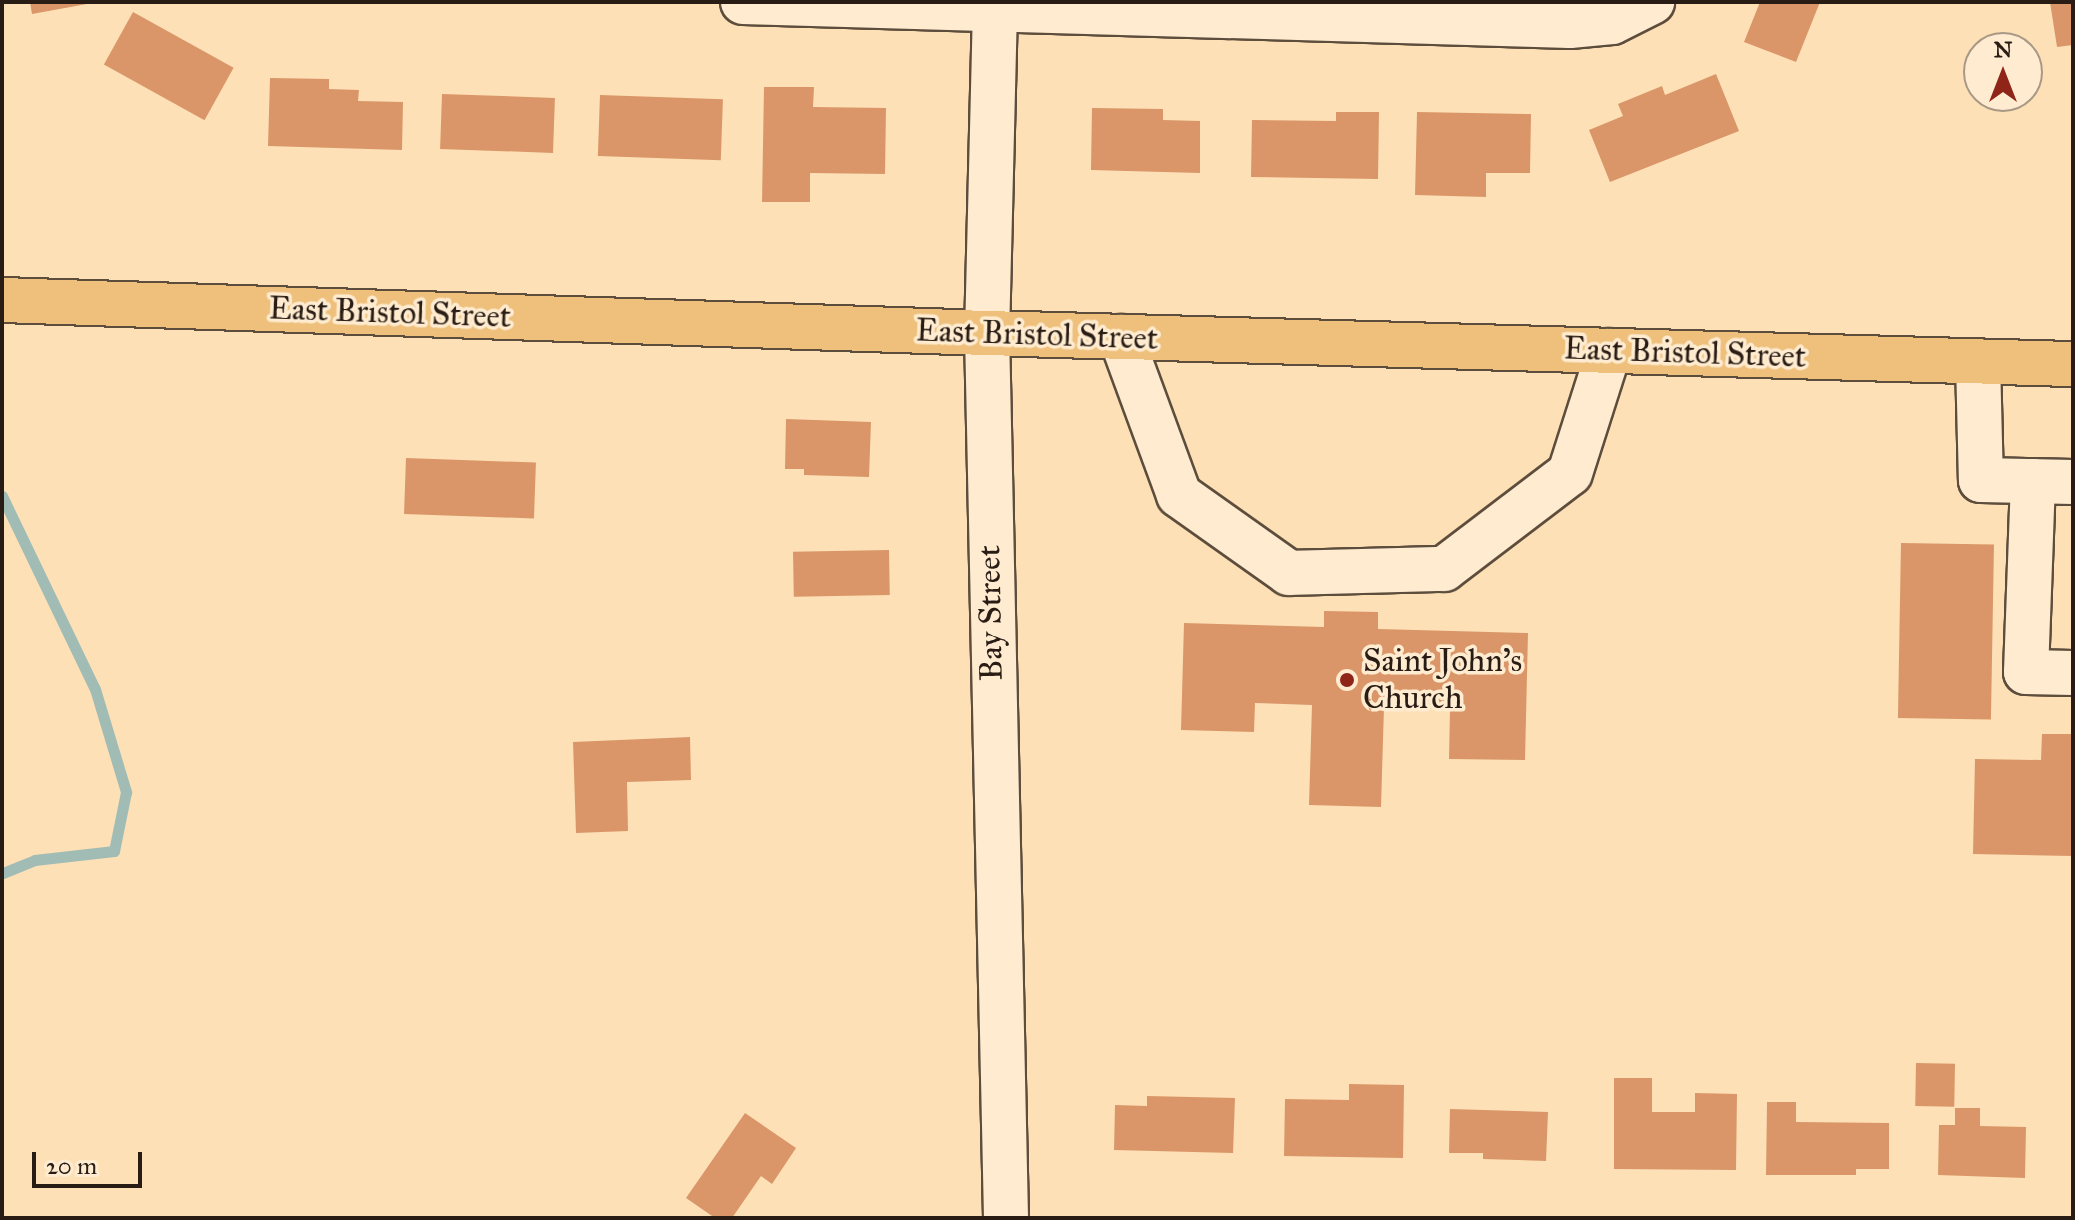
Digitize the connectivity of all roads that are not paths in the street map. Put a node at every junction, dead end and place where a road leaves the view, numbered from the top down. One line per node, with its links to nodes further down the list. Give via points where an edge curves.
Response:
1 (743, 2): 3 (street)
2 (1652, 2): 4 (street, via 1612,22 1570,26)
3 (995, 8): 4 (street); 6 (street, Bay Street)
4 (1196, 8)
5 (2, 300): 6 (main road, East Bristol Street)
6 (987, 333): 7 (main road, East Bristol Street); 13 (street, Bay Street)
7 (1121, 337): 8 (main road, East Bristol Street); 8 (street, via 1179,495 1289,573 1444,569 1570,473)
8 (1609, 351): 9 (main road, East Bristol Street)
9 (1978, 361): 10 (main road, East Bristol Street); 11 (street, via 1981,480)
10 (2073, 364)
11 (2053, 481): 12 (street, via 2026,672)
12 (2073, 673)
13 (1006, 1218)

